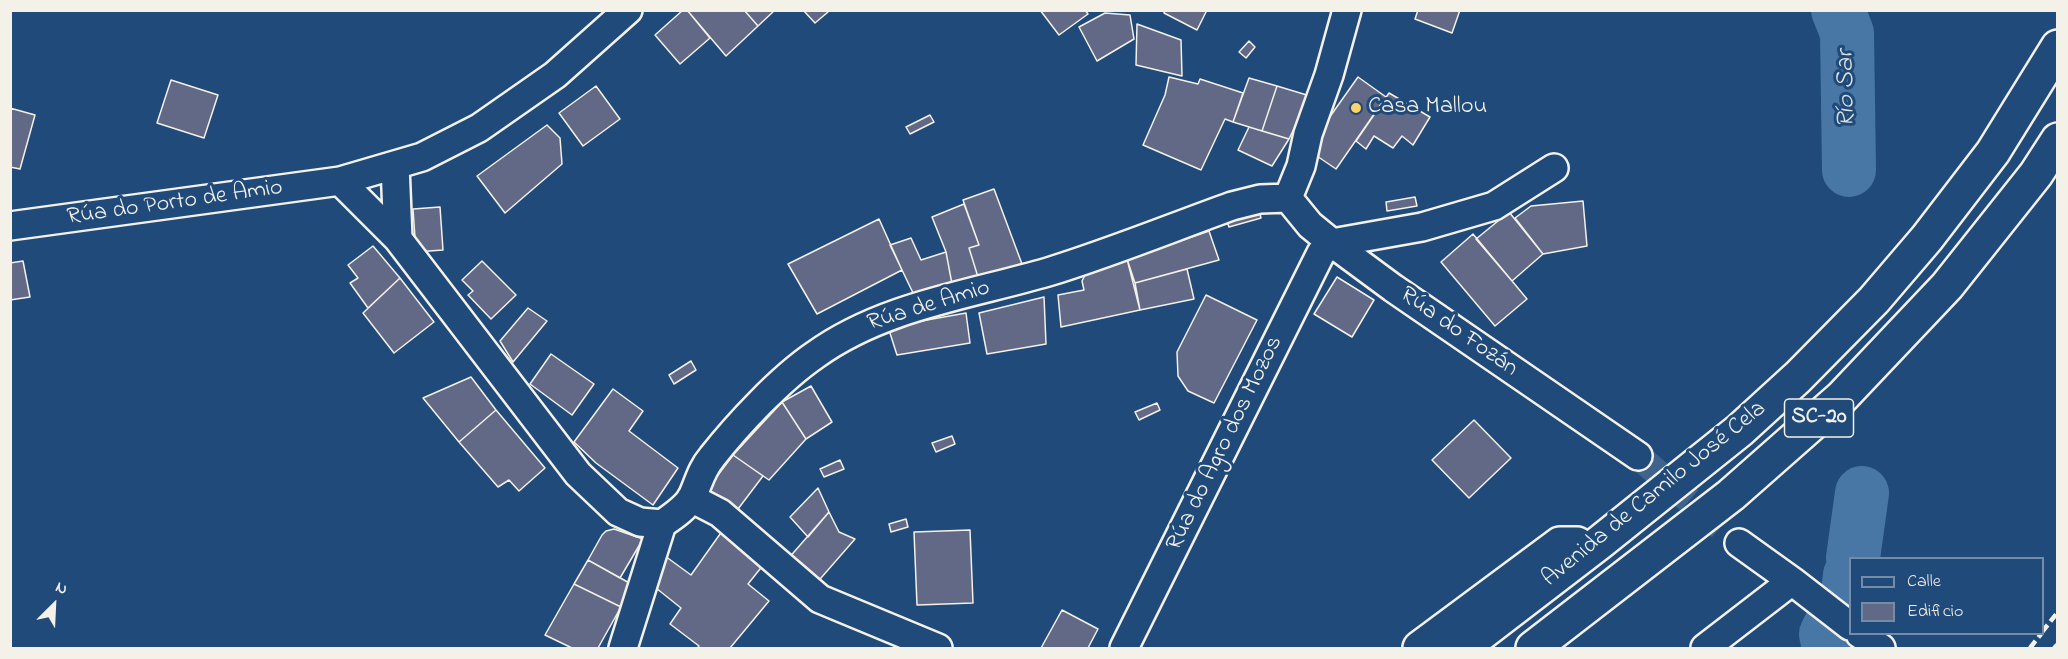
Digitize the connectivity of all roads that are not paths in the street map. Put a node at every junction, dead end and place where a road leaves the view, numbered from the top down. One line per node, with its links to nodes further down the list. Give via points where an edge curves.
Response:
1 (628, 10): 5 (street, Rúa do Porto de Amio, via 555,75 479,128 422,157)
2 (1347, 10): 8 (street)
3 (2058, 47): 18 (highway, Avenida de Camilo José Cela / SC-20, via 1993,152 1927,238 1874,300 1798,377 1740,430 1599,543 1560,544)
4 (2058, 140): 25 (highway, Avenida de Camilo José Cela / SC-20, via 2036,174 1947,286 1841,398 1731,495)
5 (395, 165): 7 (street, Rúa do Porto de Amio); 10 (street)
6 (1554, 168): 11 (street, via 1494,206 1422,227)
7 (340, 181): 9 (street, Rúa do Porto de Amio); 10 (street)
8 (1288, 198): 11 (street, Rúa do Fozán, via 1310,225); 13 (street, Rúa de Amio, via 1232,206 1050,271 885,317 848,334 813,356 771,392 712,456)
9 (10, 226)
10 (398, 239): 14 (street, via 578,474 618,512 640,522)
11 (1332, 243): 12 (street, Rúa do Fozán); 22 (street, Rúa do Agro dos Mozos, via 1321,253 1306,280)
12 (1638, 456)
13 (691, 498): 14 (street, Rúa de Amio); 21 (street, via 720,513 820,599)
14 (662, 524): 20 (street)
15 (1739, 543): 16 (street)
16 (1792, 581): 17 (street); 26 (street)
17 (1849, 624)
18 (1459, 635): 23 (highway, via 1417,635); 24 (highway)
19 (1863, 635): 27 (street)
20 (623, 648)
21 (938, 648)
22 (1124, 648)
23 (1394, 648)
24 (1420, 648)
25 (1533, 648)
26 (1705, 648)
27 (1881, 648)

